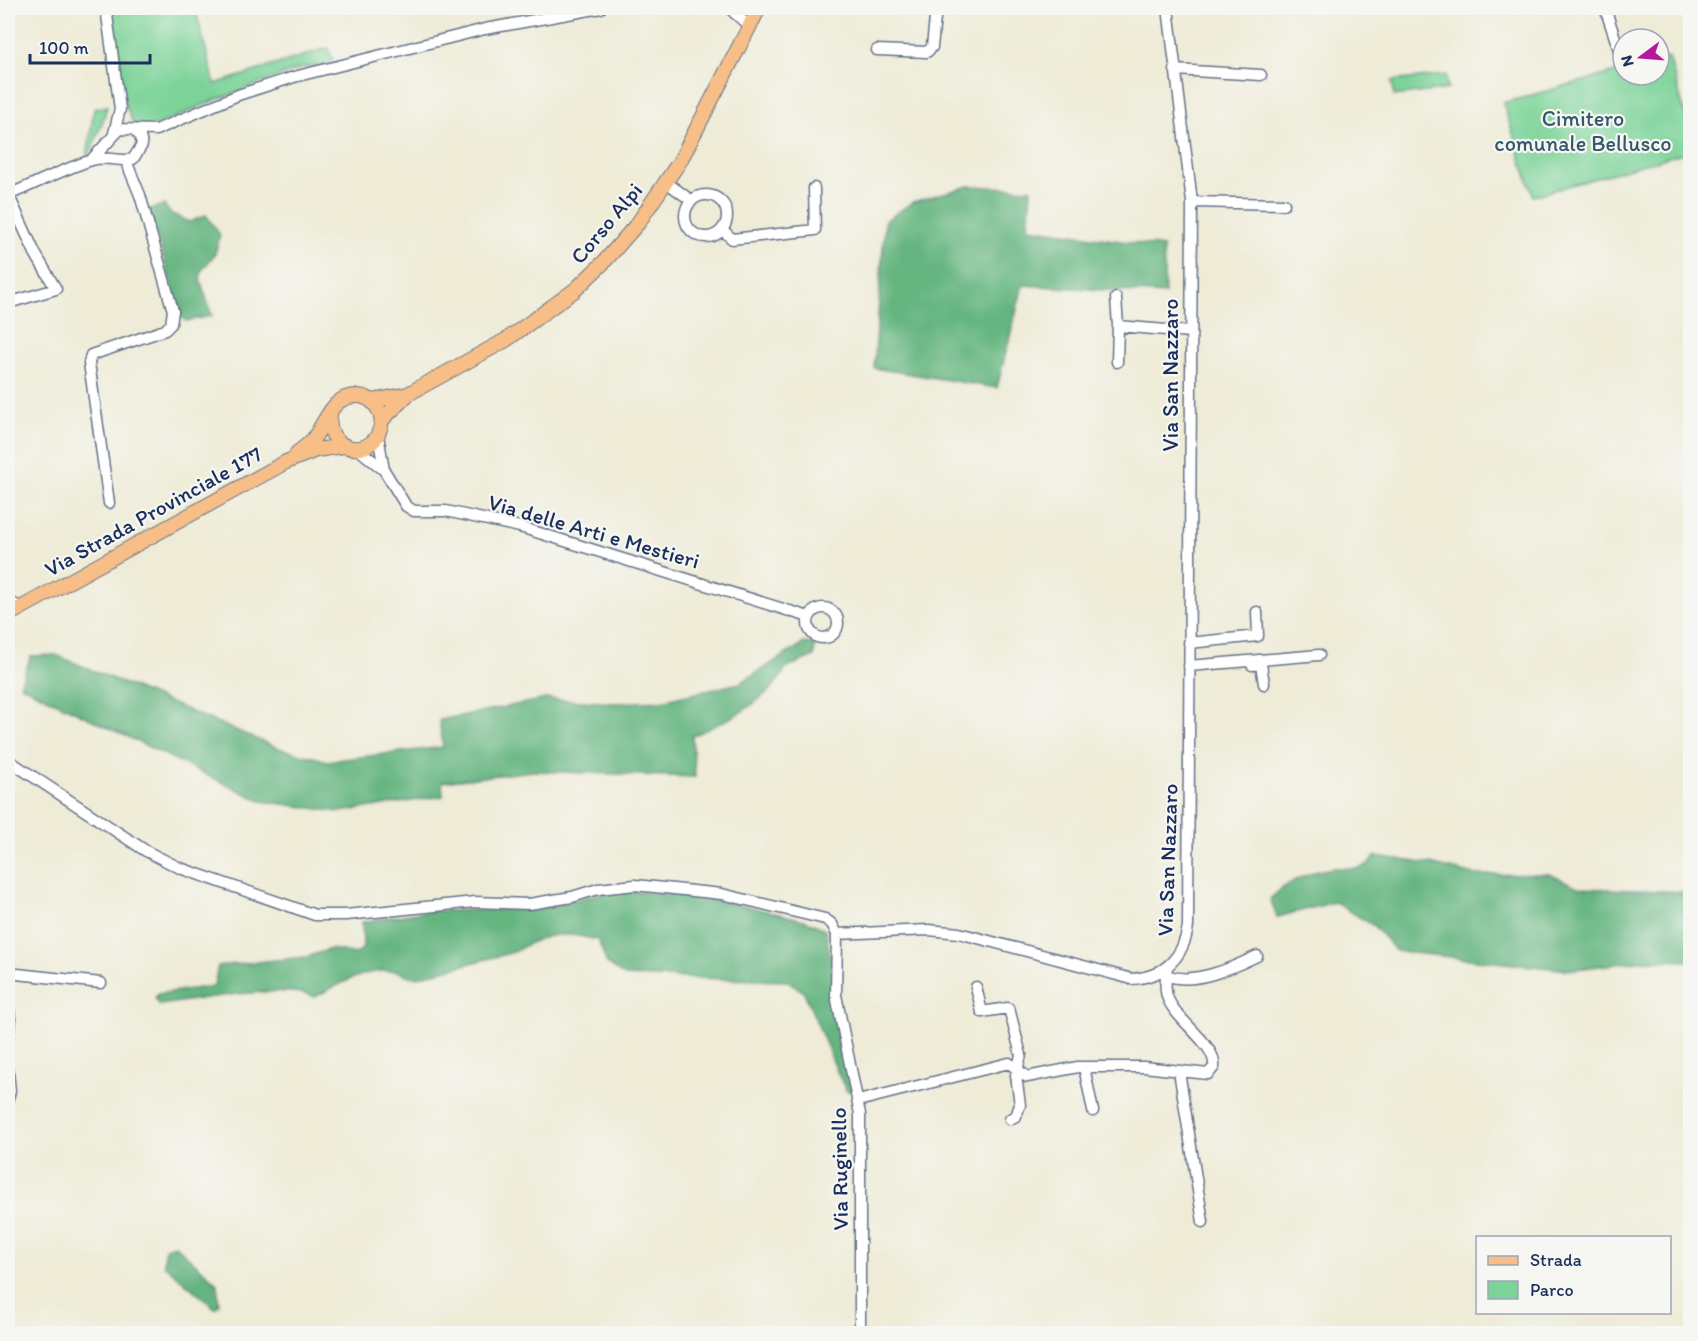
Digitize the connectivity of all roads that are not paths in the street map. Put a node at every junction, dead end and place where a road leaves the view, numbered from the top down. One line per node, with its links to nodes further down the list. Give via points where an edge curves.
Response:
1 (106, 8): 13 (street)
2 (601, 8): 15 (street, via 505,25 274,83)
3 (729, 8): 8 (street)
4 (759, 8): 8 (main road, Corso Alpi)
5 (936, 8): 10 (street, via 932,47 927,52)
6 (1168, 8): 11 (street, Via San Nazzaro)
7 (1605, 8): 9 (street)
8 (749, 26): 20 (main road, Corso Alpi)
9 (1611, 27)
10 (877, 50)
11 (1175, 70): 12 (street); 24 (street, Via San Nazzaro)
12 (1261, 75)
13 (120, 109): 14 (street); 16 (street)
14 (133, 130): 15 (street); 16 (street, via 123,128); 17 (street, via 141,140)
15 (156, 130): 17 (street)
16 (112, 136): 18 (street); 19 (street, via 110,150)
17 (140, 152): 19 (street, via 134,159)
18 (92, 159): 19 (street); 22 (street)
19 (122, 159): 40 (street, via 141,195 173,311 171,324 165,330 92,355 89,363)
20 (666, 182): 23 (street); 32 (main road, Corso Alpi, via 621,244 575,290 506,340)
21 (814, 188): 26 (street, via 815,230 732,239)
22 (8, 195): 27 (street, via 34,253 56,289 15,301 11,301)
23 (692, 201): 26 (street, via 706,196 720,201 726,215); 26 (street, via 685,214 689,229 701,237)
24 (1192, 202): 25 (street); 30 (street, Via San Nazzaro)
25 (1284, 204)
26 (722, 230)
27 (8, 292)
28 (1116, 298): 29 (street)
29 (1118, 326): 30 (street); 31 (street)
30 (1190, 332): 47 (street, Via San Nazzaro)
31 (1117, 362)
32 (408, 394): 33 (main road, Corso Alpi); 35 (main road, Corso Alpi)
33 (372, 401): 34 (main road, Via Strada Provinciale 177, via 349,396); 35 (main road)
34 (331, 410): 37 (main road, via 332,434); 38 (main road, Via Strada Provinciale 177, via 312,440)
35 (382, 420): 36 (main road)
36 (378, 435): 37 (main road, Via Strada Provinciale 177, via 368,445); 39 (street, Via delle Arti e Mestieri)
37 (351, 447): 38 (main road, Via Strada Provinciale 177, via 316,450); 39 (street, Via delle Arti e Mestieri)
38 (286, 462): 42 (main road, Via Strada Provinciale 177)
39 (384, 470): 45 (street, Via delle Arti e Mestieri, via 406,506 414,511 446,511 520,527)
40 (109, 503)
41 (8, 602): 42 (street)
42 (22, 607): 44 (main road, Via Strada Provinciale 177); 46 (street)
43 (1257, 612): 47 (street, via 1258,636)
44 (8, 615)
45 (809, 617)
46 (8, 620)
47 (1189, 643): 49 (street, Via San Nazzaro)
48 (1319, 655): 49 (street)
49 (1189, 668): 50 (street, via 1261,664); 54 (street, Via San Nazzaro, via 1188,926 1183,950)
50 (1264, 684)
51 (8, 760): 52 (street, via 146,851 180,868 299,911 334,916 447,904 529,904 617,886 663,887 722,894 825,919)
52 (837, 934): 54 (street, Via San Nazzaro, via 928,930 959,933 1132,979); 67 (street, Via Ruginello, via 836,994)
53 (1257, 956): 54 (street, via 1226,970 1178,980)
54 (1166, 971): 64 (street, via 1166,994 1173,1009 1215,1061 1208,1074)
55 (8, 973): 56 (street)
56 (52, 976): 57 (street); 58 (street)
57 (101, 982)
58 (79, 987)
59 (976, 987): 63 (street, via 982,1012 1008,1008 1010,1012 1021,1055)
60 (8, 1002): 61 (street)
61 (8, 1038)
62 (1076, 1068): 63 (street, via 1027,1077); 64 (street); 68 (street)
63 (1017, 1069): 67 (street, via 1004,1064); 69 (street, via 1020,1105 1016,1116)
64 (1179, 1071): 70 (street)
65 (8, 1072): 66 (street)
66 (8, 1098)
67 (858, 1101): 71 (street, Via Ruginello)
68 (1093, 1111)
69 (1010, 1119)
70 (1203, 1222)
71 (860, 1334)

